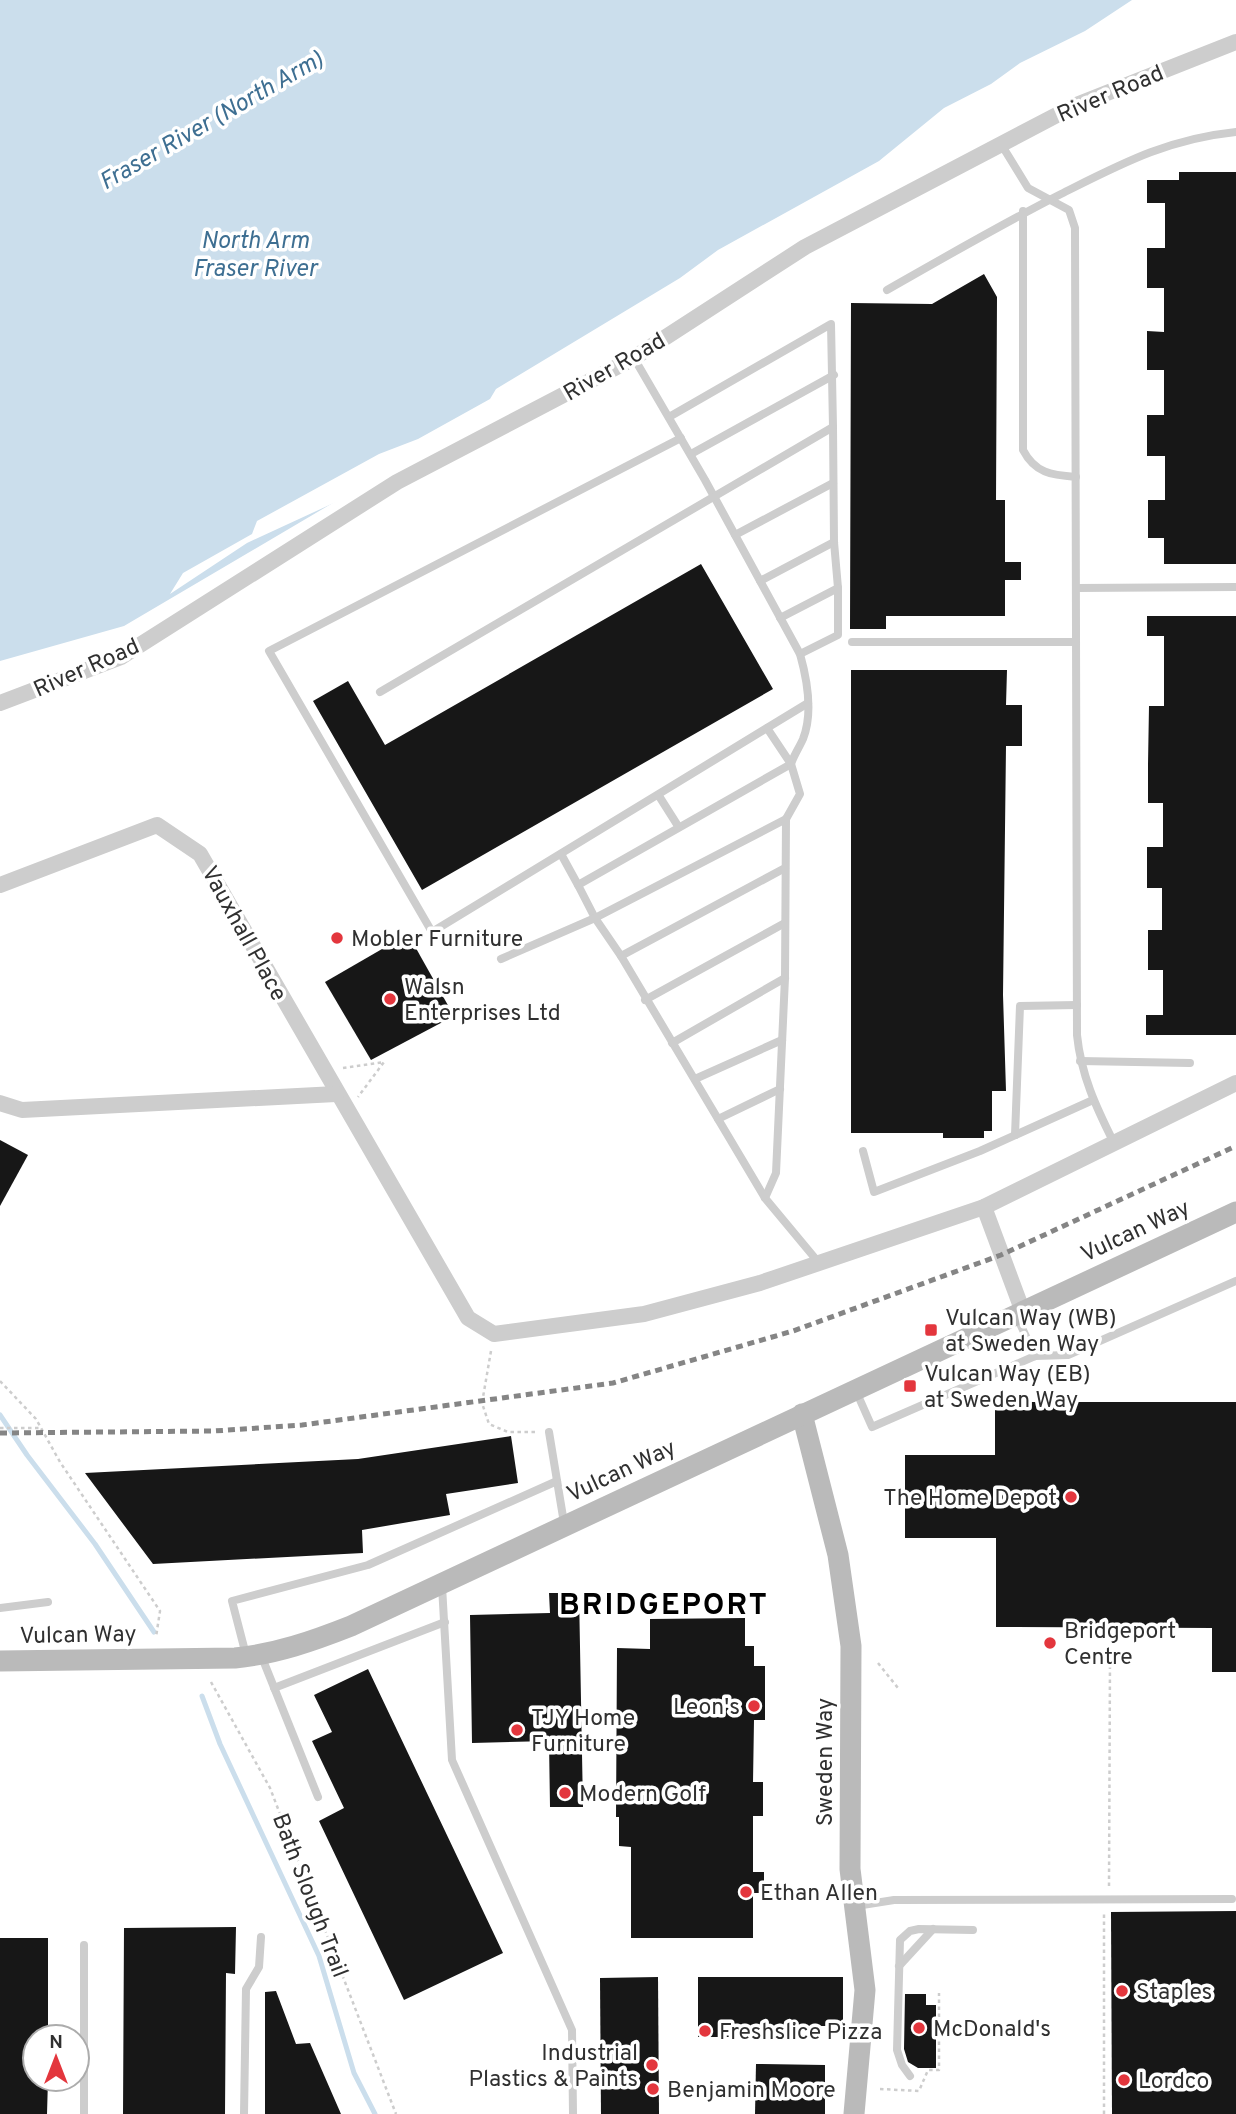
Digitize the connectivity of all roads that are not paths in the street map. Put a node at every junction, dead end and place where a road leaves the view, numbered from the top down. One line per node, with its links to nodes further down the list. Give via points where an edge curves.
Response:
1 (1236, 42): 3 (street, River Road, via 1074,106)
2 (1236, 132): 4 (lane, via 1175,141)
3 (1001, 144): 4 (lane, via 1028,188); 7 (street, River Road, via 804,247)
4 (1052, 199): 5 (lane); 13 (lane, via 1069,209 1075,228)
5 (1023, 211): 6 (lane); 13 (lane, via 1023,450 1031,466 1055,476)
6 (887, 290)
7 (634, 358): 9 (lane); 28 (street, River Road, via 397,482 121,657)
8 (834, 375): 9 (lane, via 831,324); 10 (lane); 12 (lane)
9 (669, 417): 11 (lane)
10 (833, 427): 14 (lane); 15 (lane)
11 (681, 438): 12 (lane); 34 (lane, via 270,652 432,932)
12 (691, 454): 15 (lane)
13 (1076, 477): 21 (lane)
14 (833, 483): 16 (lane); 17 (lane)
15 (715, 497): 16 (lane); 26 (lane)
16 (735, 535): 18 (lane)
17 (834, 542): 18 (lane); 20 (lane)
18 (760, 581): 22 (lane)
19 (1236, 587): 21 (lane)
20 (838, 588): 22 (lane); 25 (lane, via 838,635)
21 (1076, 588): 24 (lane)
22 (780, 618): 25 (lane)
23 (852, 642): 24 (lane)
24 (1076, 642): 44 (lane)
25 (800, 654): 27 (lane)
26 (380, 692)
27 (807, 703): 29 (lane); 30 (lane, via 804,738)
28 (0, 704)
29 (767, 728): 30 (lane); 31 (lane)
30 (791, 764): 32 (lane, via 800,793); 33 (lane)
31 (659, 796): 33 (lane); 34 (lane)
32 (786, 820): 35 (lane); 38 (lane)
33 (678, 826): 37 (lane)
34 (561, 854): 37 (lane)
35 (785, 868): 39 (lane); 40 (lane)
36 (0, 885): 52 (street, Vauxhall Place, via 157,825 200,853)
37 (578, 885): 38 (lane)
38 (594, 918): 40 (lane); 41 (lane)
39 (783, 924): 42 (lane); 43 (lane)
40 (621, 956): 43 (lane)
41 (501, 959)
42 (785, 978): 45 (lane); 46 (lane)
43 (645, 1000): 46 (lane)
44 (1077, 1005): 47 (lane); 56 (lane, via 1020,1006)
45 (782, 1040): 49 (lane); 51 (lane)
46 (672, 1043): 49 (lane)
47 (1080, 1061): 48 (lane); 53 (lane)
48 (1190, 1063)
49 (695, 1079): 55 (lane)
50 (1236, 1083): 57 (street)
51 (780, 1089): 55 (lane); 59 (lane, via 776,1173)
52 (336, 1094): 54 (street, via 22,1110); 62 (street, Vauxhall Place, via 468,1318 494,1334 644,1314)
53 (1093, 1100): 56 (lane); 57 (lane)
54 (0, 1103)
55 (718, 1119): 59 (lane)
56 (1015, 1135): 58 (lane, via 874,1192)
57 (1114, 1143): 60 (street)
58 (863, 1152)
59 (765, 1198): 62 (lane)
60 (984, 1207): 62 (street); 64 (street)
61 (1236, 1212): 64 (street, Vulcan Way)
62 (819, 1263)
63 (1236, 1281): 65 (lane, via 1068,1355)
64 (1019, 1313): 65 (lane); 66 (street, Vulcan Way)
65 (1035, 1356): 66 (lane, via 872,1427)
66 (855, 1390): 67 (street, Vulcan Way)
67 (802, 1414): 70 (street, Vulcan Way); 80 (street, Sweden Way, via 849,1613)
68 (548, 1432): 69 (lane)
69 (557, 1481): 70 (lane); 75 (lane, via 368,1565 232,1601)
70 (565, 1526): 71 (street, Vulcan Way)
71 (442, 1584): 74 (lane); 75 (street, Vulcan Way, via 311,1642)
72 (48, 1602): 73 (lane)
73 (0, 1608)
74 (445, 1622): 77 (lane); 89 (lane, via 452,1760 572,2030)
75 (254, 1656): 76 (street, Vulcan Way); 77 (lane)
76 (0, 1661)
77 (274, 1688): 78 (lane)
78 (318, 1797)
79 (1232, 1899): 80 (lane, via 894,1900)
80 (853, 1907): 90 (street, Sweden Way, via 865,1990)
81 (933, 1929): 82 (lane); 85 (lane); 85 (lane, via 904,1935)
82 (973, 1930)
83 (261, 1937): 88 (lane, via 260,1967 246,1989)
84 (84, 1945): 87 (lane)
85 (898, 1966): 86 (lane, via 897,2050)
86 (910, 2076)
87 (84, 2114)
88 (244, 2114)
89 (573, 2114)
90 (854, 2114)

